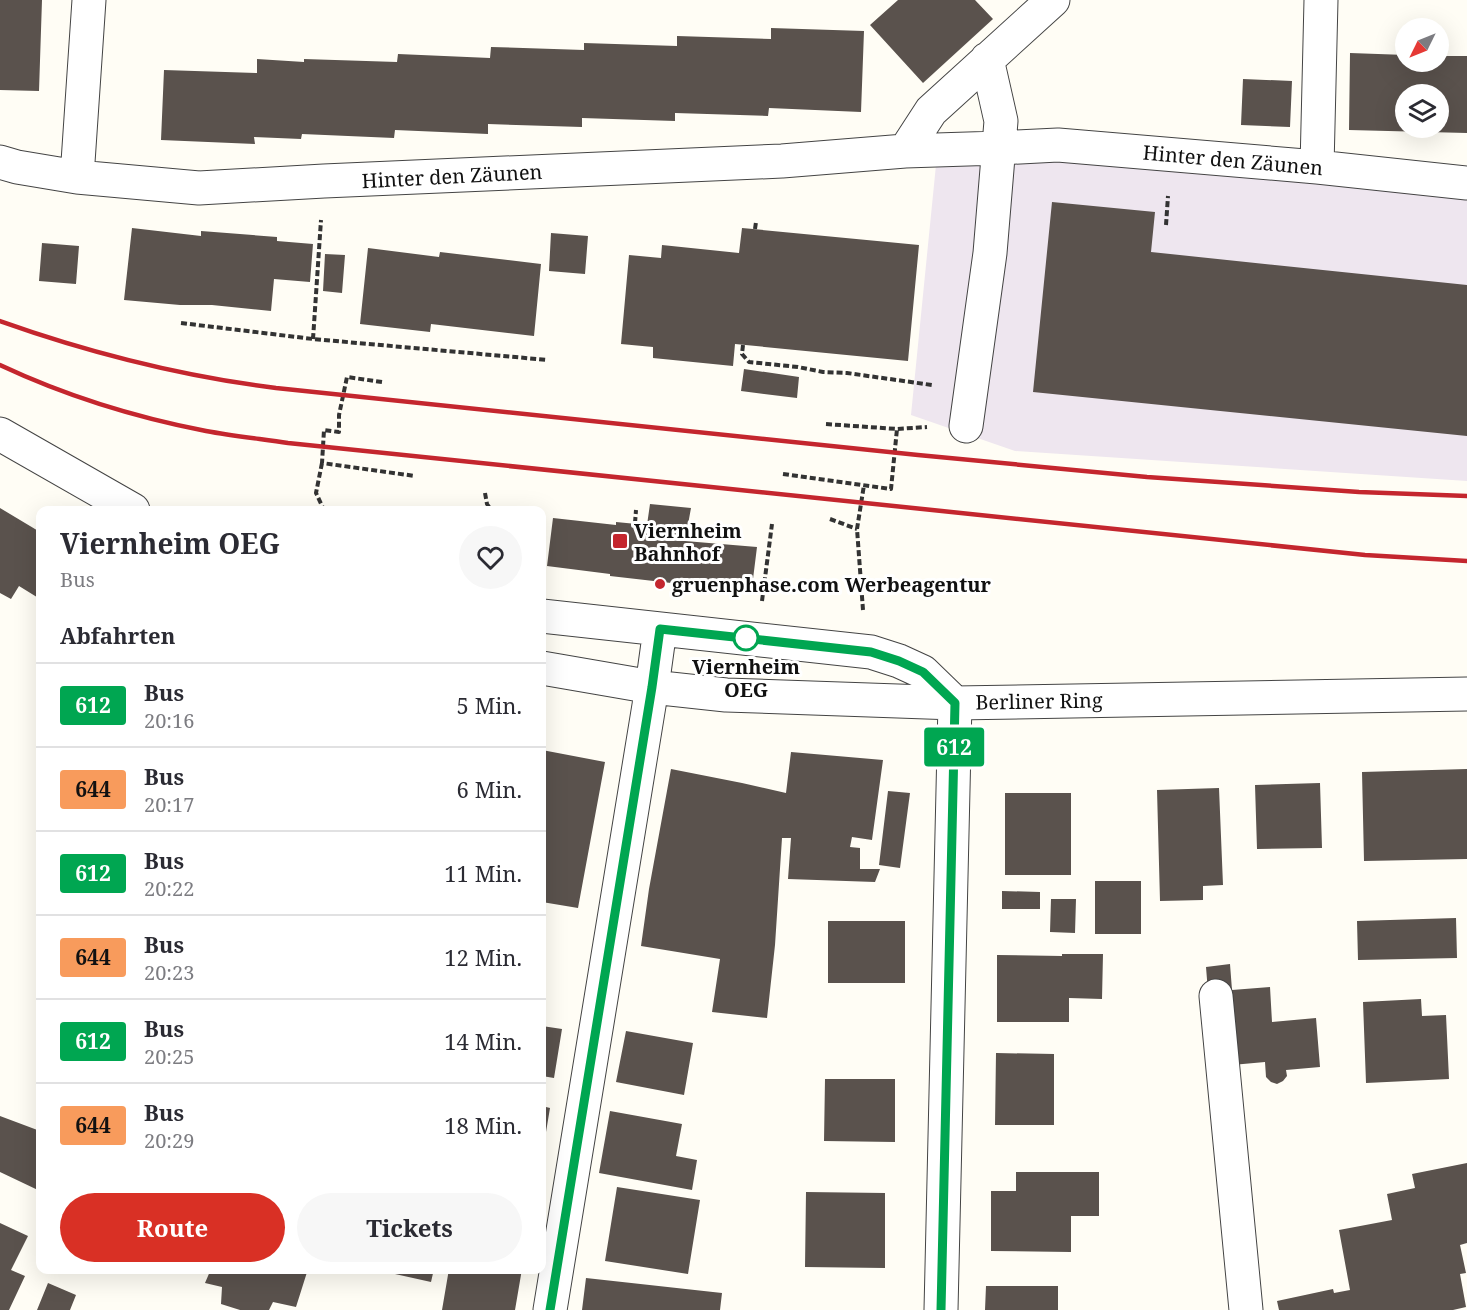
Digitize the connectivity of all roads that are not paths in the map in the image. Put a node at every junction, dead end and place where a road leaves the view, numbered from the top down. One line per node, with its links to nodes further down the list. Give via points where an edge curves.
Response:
1 (89, 0): 9 (street)
2 (1053, 0): 4 (street)
3 (1321, 0): 8 (street)
4 (987, 59): 5 (street, via 1001,121); 6 (street, via 931,111)
5 (999, 148): 6 (street, Hinter den Zäunen); 8 (street, Hinter den Zäunen, via 1058,144); 11 (street, via 990,253)
6 (905, 151): 9 (street, Hinter den Zäunen, via 782,161 199,188)
7 (0, 162): 9 (street, Hinter den Zäunen)
8 (1317, 167): 10 (street, Hinter den Zäunen)
9 (76, 177)
10 (1467, 183)
11 (966, 426)
12 (0, 434): 13 (street)
13 (126, 506)
14 (546, 616): 15 (street)
15 (660, 629): 17 (street); 19 (street, via 871,652 923,672)
16 (546, 669): 17 (street, Berliner Ring)
17 (652, 687): 19 (street, Berliner Ring, via 726,695); 21 (street)
18 (1467, 694): 19 (street, Berliner Ring)
19 (955, 703): 22 (street)
20 (1216, 996): 23 (street)
21 (550, 1310)
22 (941, 1310)
23 (1246, 1310)

